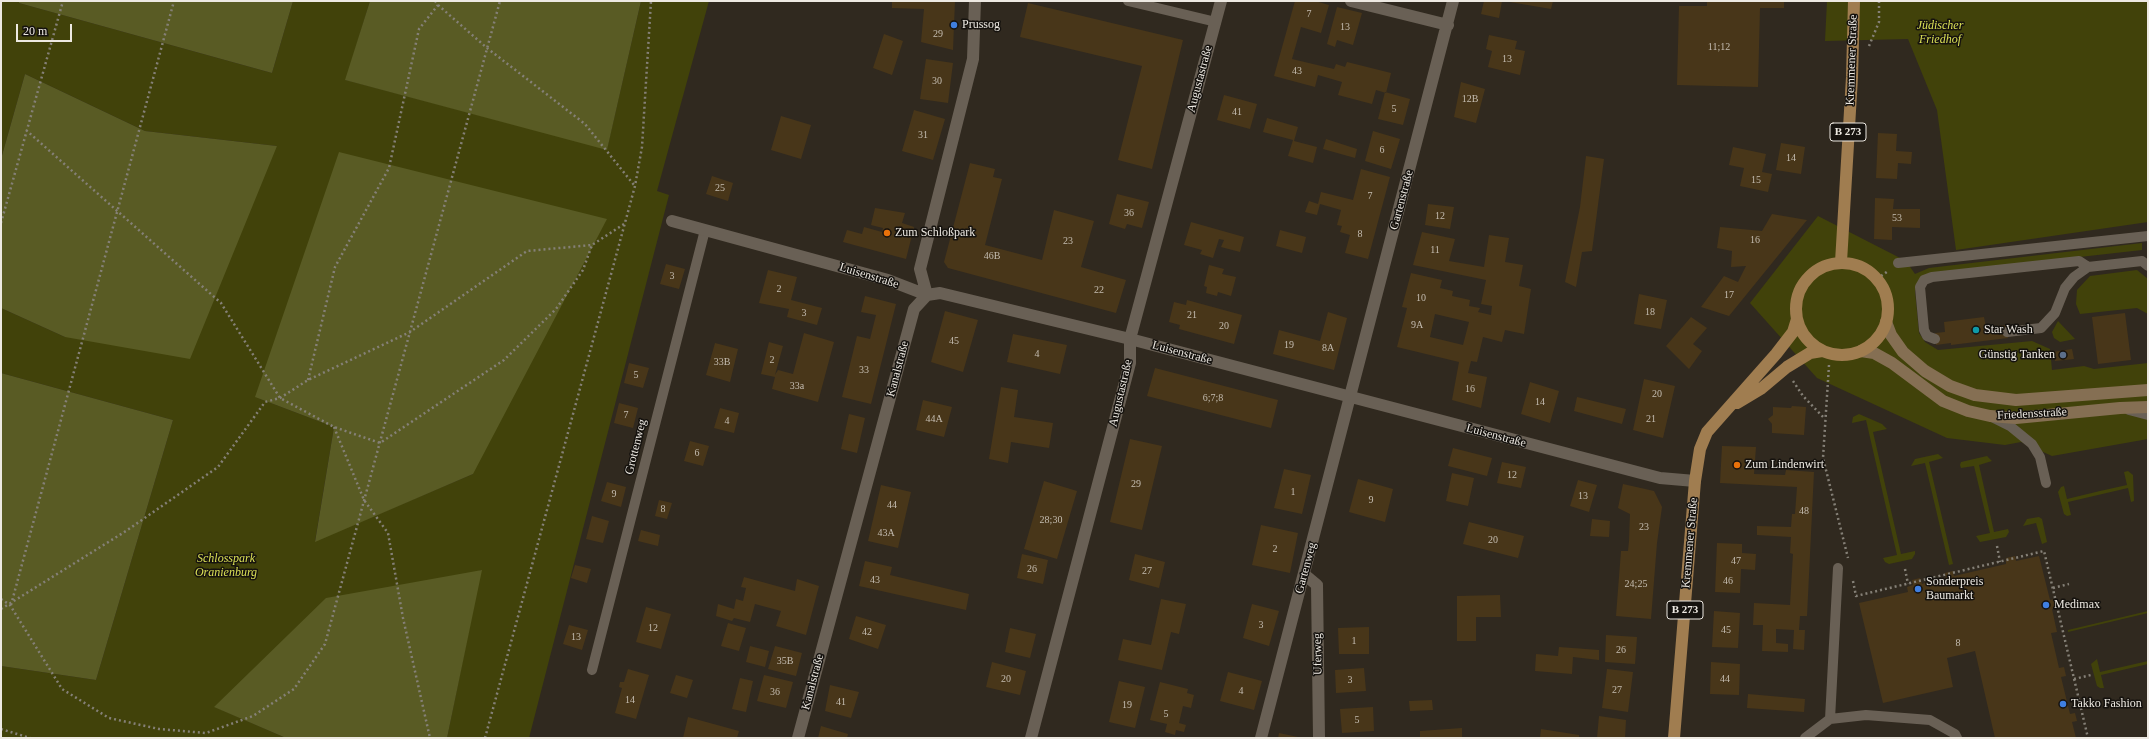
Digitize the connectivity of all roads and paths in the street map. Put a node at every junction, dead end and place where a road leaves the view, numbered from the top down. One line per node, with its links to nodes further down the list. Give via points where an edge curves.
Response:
1 (63, 1): 16 (path)
2 (174, 1): 18 (path)
3 (435, 1): 12 (path)
4 (500, 1): 15 (path)
5 (651, 1): 17 (path, via 642,147)
6 (975, 1): 29 (street, via 974,59 920,269)
7 (1128, 1): 13 (lane)
8 (1221, 1): 13 (street, Augustastraße)
9 (1351, 1): 14 (street)
10 (1453, 1): 14 (street, Gartenstraße)
11 (1854, 1): 25 (main road, Kremmener Straße / B 273)
12 (438, 5): 15 (path); 39 (path, via 419,29 389,168 335,267)
13 (1216, 22): 34 (street, Augustastraße)
14 (1448, 25): 42 (street, Gartenstraße)
15 (487, 48): 17 (path, via 585,124); 32 (path)
16 (26, 130): 18 (path); 20 (path)
17 (635, 186): 21 (path)
18 (117, 211): 41 (path, via 221,303); 65 (path)
19 (672, 221): 22 (street, Luisenstraße)
20 (1, 223)
21 (624, 224): 24 (path); 74 (path)
22 (705, 230): 29 (street, Luisenstraße, via 888,280); 67 (lane, Grottenweg)
23 (2148, 236): 26 (lane)
24 (592, 245): 32 (path, via 527,251); 50 (path, via 583,270 556,309 504,360)
25 (1841, 262): 30 (main road, via 1819,268 1807,277 1797,297); 31 (main road, via 1861,266 1877,279 1886,296)
26 (1898, 263)
27 (2148, 266): 28 (lane, via 2142,260)
28 (2088, 267): 33 (lane, via 2074,277 2065,288 2054,313 2041,328); 35 (lane, via 2079,261 1932,277 1924,280 1920,287 1924,330 1927,336)
29 (926, 295): 34 (street, Luisenstraße, via 940,293); 75 (street, Kanalstraße, via 914,309)
30 (1797, 319): 37 (main road, via 1806,338); 43 (main road, Kremmener Straße / B 273, via 1793,332)
31 (1886, 322): 36 (main road, via 1877,339); 40 (street, Friedensstraße, via 1891,335 1903,352 1925,371 1950,386 1975,395 2016,400)
32 (410, 332): 39 (path); 50 (path)
33 (2007, 332)
34 (1130, 339): 42 (street, Luisenstraße); 76 (street, Augustastraße, via 1130,363)
35 (1935, 339)
36 (1860, 351): 37 (main road, via 1848,355); 47 (street, Friedensstraße, via 1874,353 1892,363 1943,401)
37 (1826, 352): 43 (main road, Kremmener Straße / B 273, via 1810,353 1787,367 1762,388); 48 (path)
38 (1789, 376): 48 (path)
39 (308, 380): 41 (path)
40 (2148, 390)
41 (280, 398): 49 (path); 65 (path, via 264,402 218,467 126,531)
42 (1350, 398): 51 (street, Luisenstraße, via 1660,478); 60 (street, Gartenweg)
43 (1731, 406): 51 (main road, Kremmener Straße / B 273, via 1704,438)
44 (2148, 407): 45 (street, Friedensstraße)
45 (2120, 408): 46 (lane); 47 (street, Friedensstraße, via 2016,418)
46 (2148, 415)
47 (1990, 416): 52 (lane, via 2010,426 2032,444 2040,458)
48 (1825, 418): 56 (path, via 1823,458)
49 (334, 427): 50 (path); 53 (path)
50 (380, 443): 53 (path)
51 (1695, 481): 79 (main road, Kremmener Straße / B 273)
52 (2046, 483)
53 (364, 500): 65 (path, via 325,644 294,690 253,716 206,733 159,730 109,718 62,689); 73 (path, via 388,533 403,618)
54 (1997, 546): 55 (path)
55 (2000, 562): 61 (path); 63 (path, via 2044,552)
56 (1850, 566)
57 (1838, 568): 70 (lane)
58 (1904, 569): 61 (path)
59 (1851, 573): 61 (path, via 1856,596)
60 (1305, 575): 77 (street, Gartenweg); 78 (street, Uferweg, via 1317,585)
61 (1908, 584)
62 (2069, 584): 63 (path)
63 (2053, 588): 69 (path)
64 (1, 599): 65 (path)
65 (10, 605): 66 (path)
66 (1, 609)
67 (592, 670)
68 (2091, 675): 69 (path)
69 (2074, 679): 82 (path)
70 (1830, 719): 80 (lane); 81 (lane, via 1866,716 1930,720 1955,734)
71 (1, 729): 72 (path)
72 (30, 738)
73 (430, 738)
74 (485, 738)
75 (798, 738)
76 (1030, 738)
77 (1261, 738)
78 (1319, 738)
79 (1674, 738)
80 (1805, 738)
81 (1957, 738)
82 (2088, 738)

